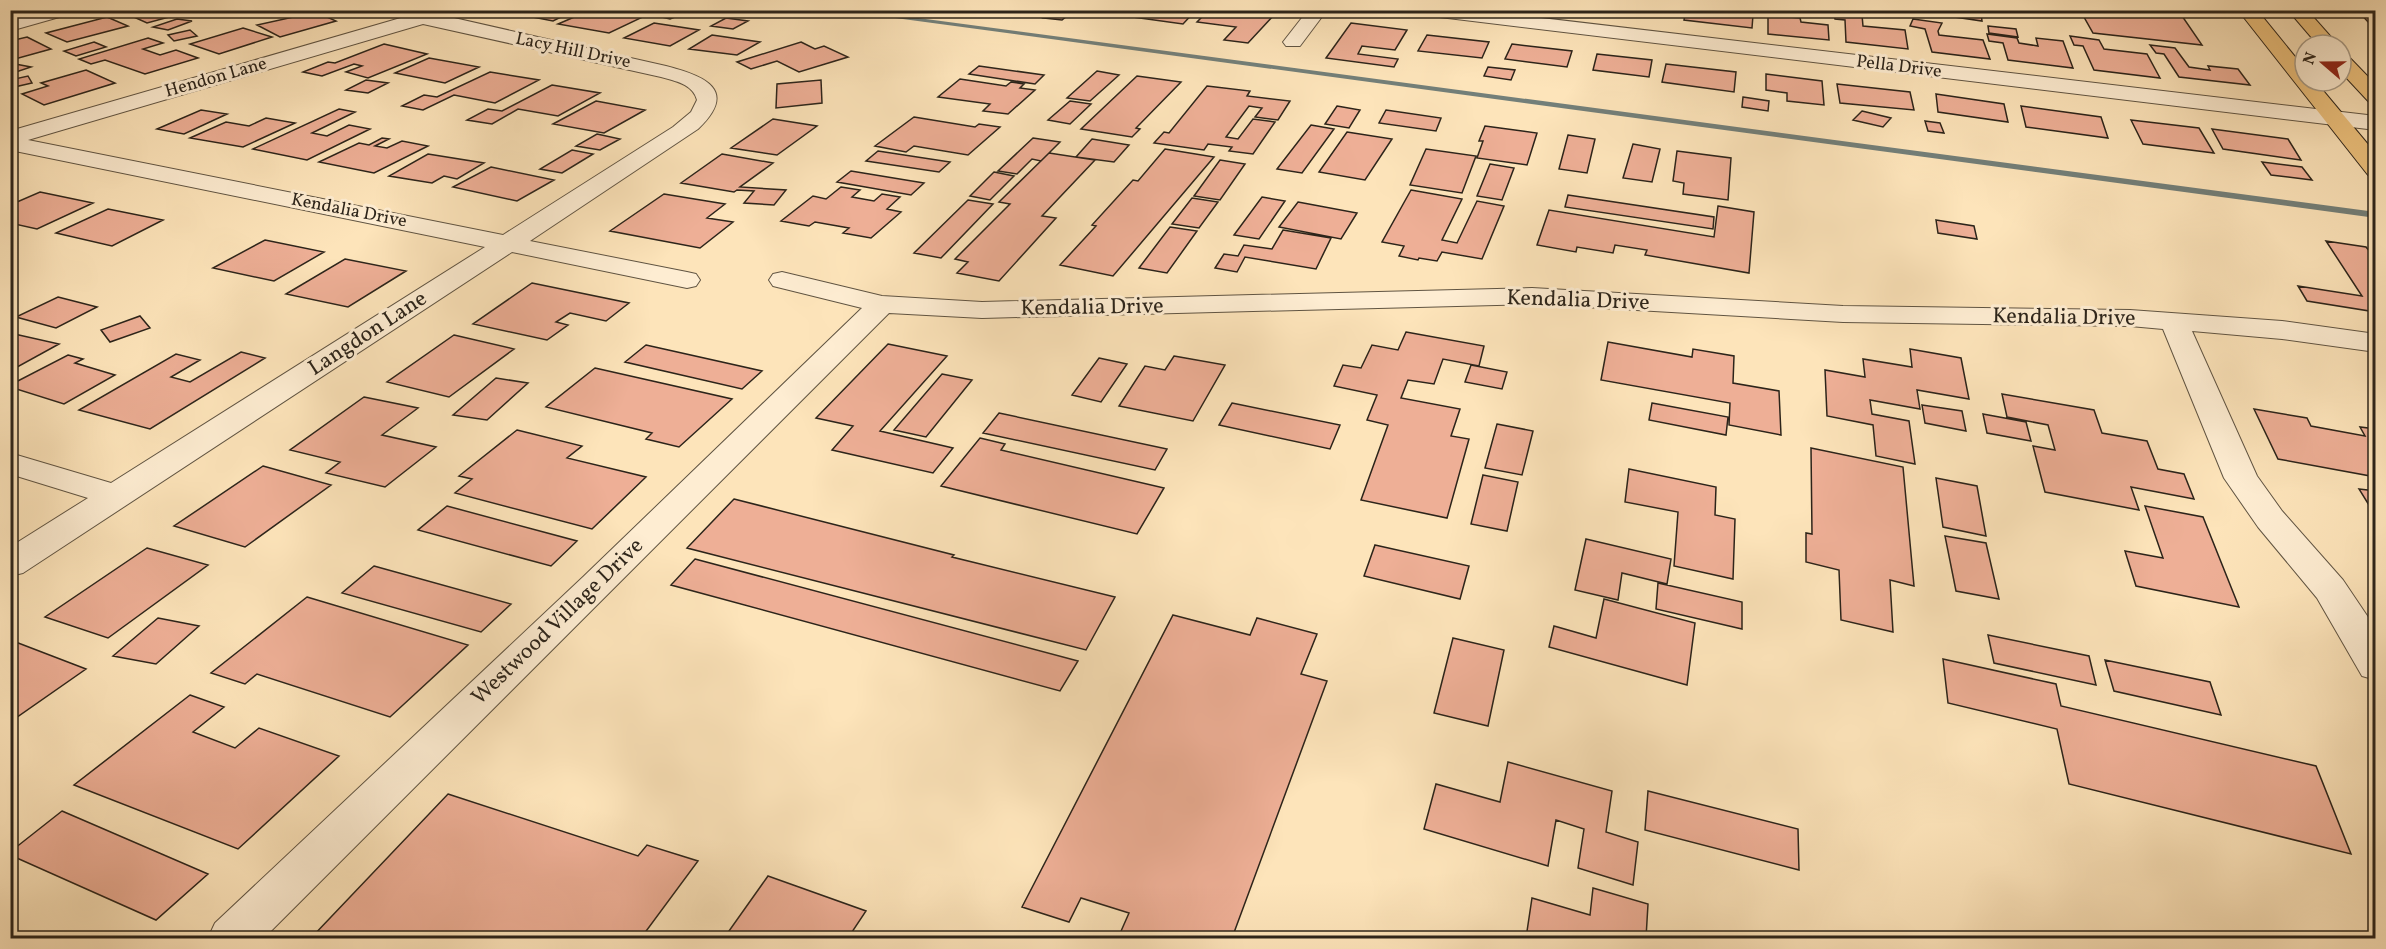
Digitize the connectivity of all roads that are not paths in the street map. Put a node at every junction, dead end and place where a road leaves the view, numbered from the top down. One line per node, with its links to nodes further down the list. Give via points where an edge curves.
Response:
1 (64, 10): 8 (street)
2 (401, 10): 7 (street, Lacy Hill Drive)
3 (1318, 10): 10 (street)
4 (1423, 10): 14 (street, Pella Drive, via 1637,27)
5 (2247, 10): 14 (main road)
6 (2297, 10): 9 (main road)
7 (422, 18): 12 (street, Lacy Hill Drive, via 666,72 696,82); 16 (street, Hendon Lane)
8 (10, 25)
9 (2317, 33)
10 (1293, 42)
11 (2353, 73): 13 (main road)
12 (706, 91): 18 (street, Langdon Lane, via 709,100 705,110 690,125)
13 (2376, 98)
14 (2333, 118): 15 (street, Pella Drive); 17 (main road)
15 (2376, 123)
16 (10, 141): 18 (street, Kendalia Drive)
17 (2376, 170)
18 (508, 243): 19 (street, Kendalia Drive); 25 (street, Langdon Lane)
19 (687, 280)
20 (782, 280): 21 (street, Kendalia Drive)
21 (882, 304): 22 (street, Kendalia Drive, via 982,310 1532,297 1843,314); 28 (street, Westwood Village Drive)
22 (2174, 322): 23 (street, Kendalia Drive, via 2282,330); 27 (street, via 2241,478 2270,519 2330,589)
23 (2376, 343)
24 (10, 463): 25 (street)
25 (117, 495): 26 (street, Langdon Lane)
26 (10, 564)
27 (2376, 666)
28 (232, 939)

